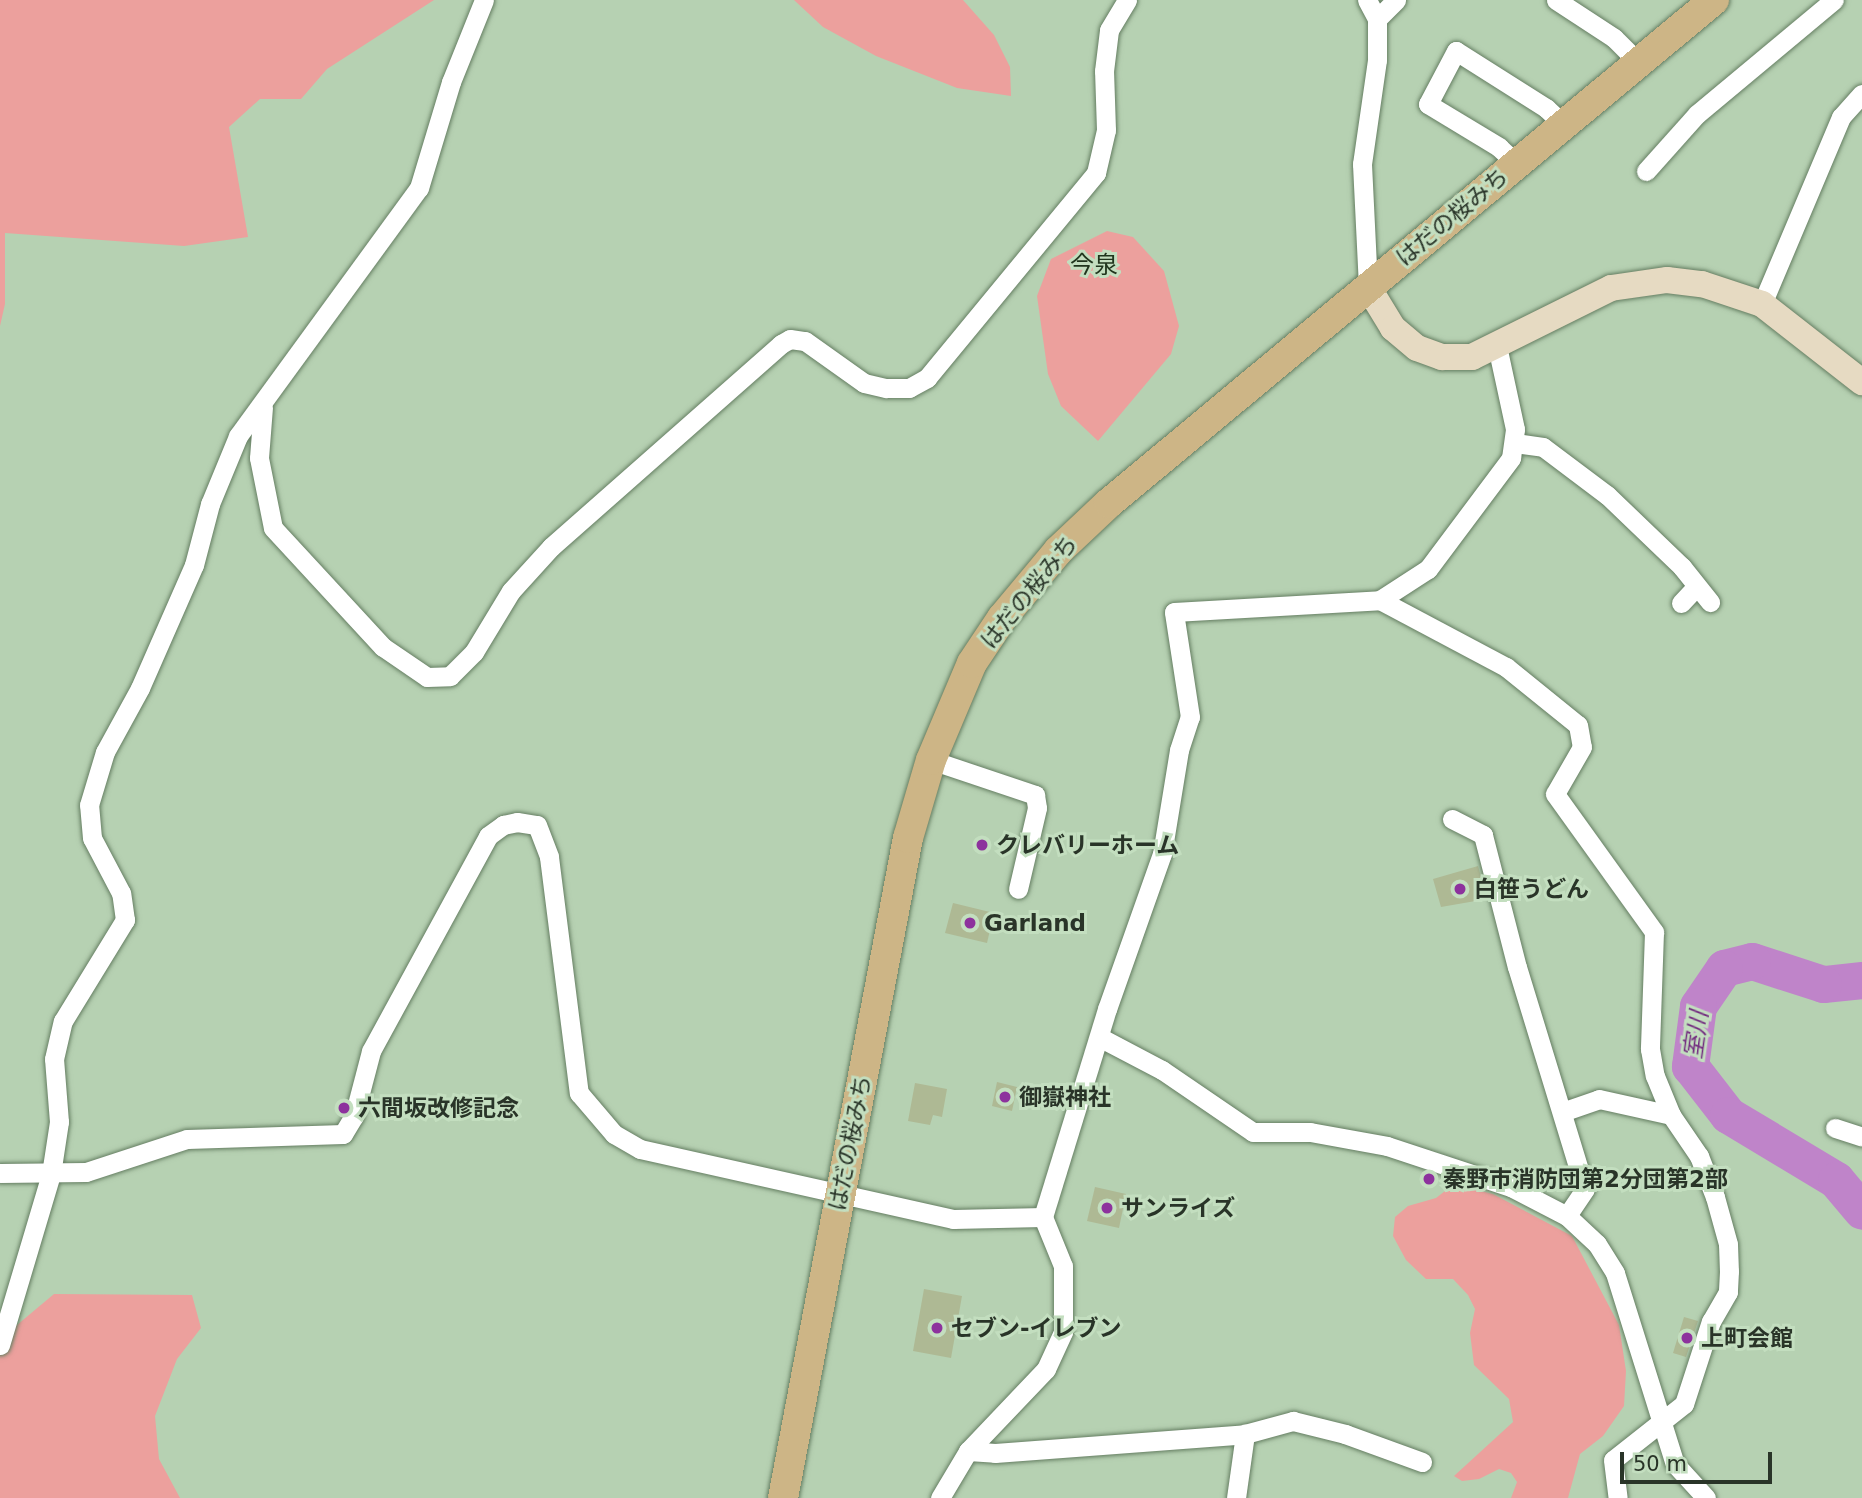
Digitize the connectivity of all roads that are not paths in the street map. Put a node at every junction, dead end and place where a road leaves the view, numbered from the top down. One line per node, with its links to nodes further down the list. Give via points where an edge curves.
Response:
1 (484, 0): 18 (street, via 419,188)
2 (1127, 0): 18 (street, via 1109,30 1104,71 1106,130 1096,173 927,378 909,388 864,383 805,341 790,339 781,344 551,547 511,591 474,652 450,676 427,677 383,647 274,528 259,458)
3 (1367, 0): 8 (street)
4 (1396, 0): 8 (street)
5 (1556, 0): 9 (street, via 1614,38)
6 (1714, 0): 9 (main road, はだの桜みち)
7 (1833, 0): 13 (street, via 1697,114)
8 (1377, 19): 14 (street, via 1377,60 1362,164)
9 (1639, 62): 11 (main road, はだの桜みち)
10 (1862, 94): 15 (street, via 1841,117)
11 (1563, 124): 12 (main road, はだの桜みち); 12 (street, via 1546,108 1456,51 1428,104 1499,147)
12 (1517, 164): 14 (main road, はだの桜みち)
13 (1646, 171)
14 (1368, 287): 16 (street, via 1393,328 1417,348 1442,357 1472,357); 24 (main road, はだの桜みち, via 1058,551 1002,618 972,663)
15 (1762, 304): 16 (street, via 1702,284 1636,282 1611,288); 17 (street)
16 (1497, 346): 19 (street)
17 (1862, 382)
18 (263, 407): 33 (street, via 253,413 238,436 210,504 194,565 140,688 105,752 89,805 92,838 121,894 124,920 63,1021 54,1059 59,1122)
19 (1515, 443): 20 (street, via 1543,447 1607,495); 21 (street, via 1511,458 1490,490 1429,569)
20 (1697, 586): 22 (street); 23 (street)
21 (1380, 600): 27 (street, via 1174,612 1190,717 1179,750 1162,854); 29 (street, via 1506,667 1578,725 1582,747 1555,794 1654,932 1650,1049)
22 (1710, 602)
23 (1681, 603)
24 (931, 760): 26 (street, via 1035,795 1037,808); 34 (main road, はだの桜みち, via 908,838)
25 (1452, 819): 28 (street, via 1483,835 1517,967)
26 (1018, 889)
27 (1101, 1038): 35 (street, via 1162,1070 1252,1132 1310,1132 1387,1146 1511,1186); 36 (street)
28 (1562, 1112): 29 (street, via 1600,1099); 35 (street, via 1585,1189)
29 (1671, 1115): 38 (street, via 1699,1156 1711,1187 1728,1244 1729,1271 1728,1292 1711,1321 1684,1404)
30 (1835, 1128): 31 (street)
31 (1862, 1137)
32 (0, 1173): 33 (street)
33 (51, 1174): 34 (street, via 86,1172 187,1139 343,1134 354,1116 371,1051 488,836 517,822 537,825 549,857 579,1093 594,1115 640,1149); 37 (street)
34 (840, 1195): 36 (street, via 953,1219); 42 (main road, はだの桜みち)
35 (1567, 1216): 38 (street, via 1597,1244 1615,1273)
36 (1043, 1217): 40 (street, via 1063,1266 1063,1332 1046,1369)
37 (0, 1345)
38 (1661, 1426): 45 (street, via 1642,1434 1613,1460); 46 (street, via 1675,1464)
39 (1245, 1434): 40 (street, via 995,1453); 41 (street, via 1293,1422); 44 (street)
40 (968, 1451): 43 (street)
41 (1422, 1462)
42 (783, 1498)
43 (940, 1498)
44 (1236, 1498)
45 (1618, 1498)
46 (1706, 1498)

